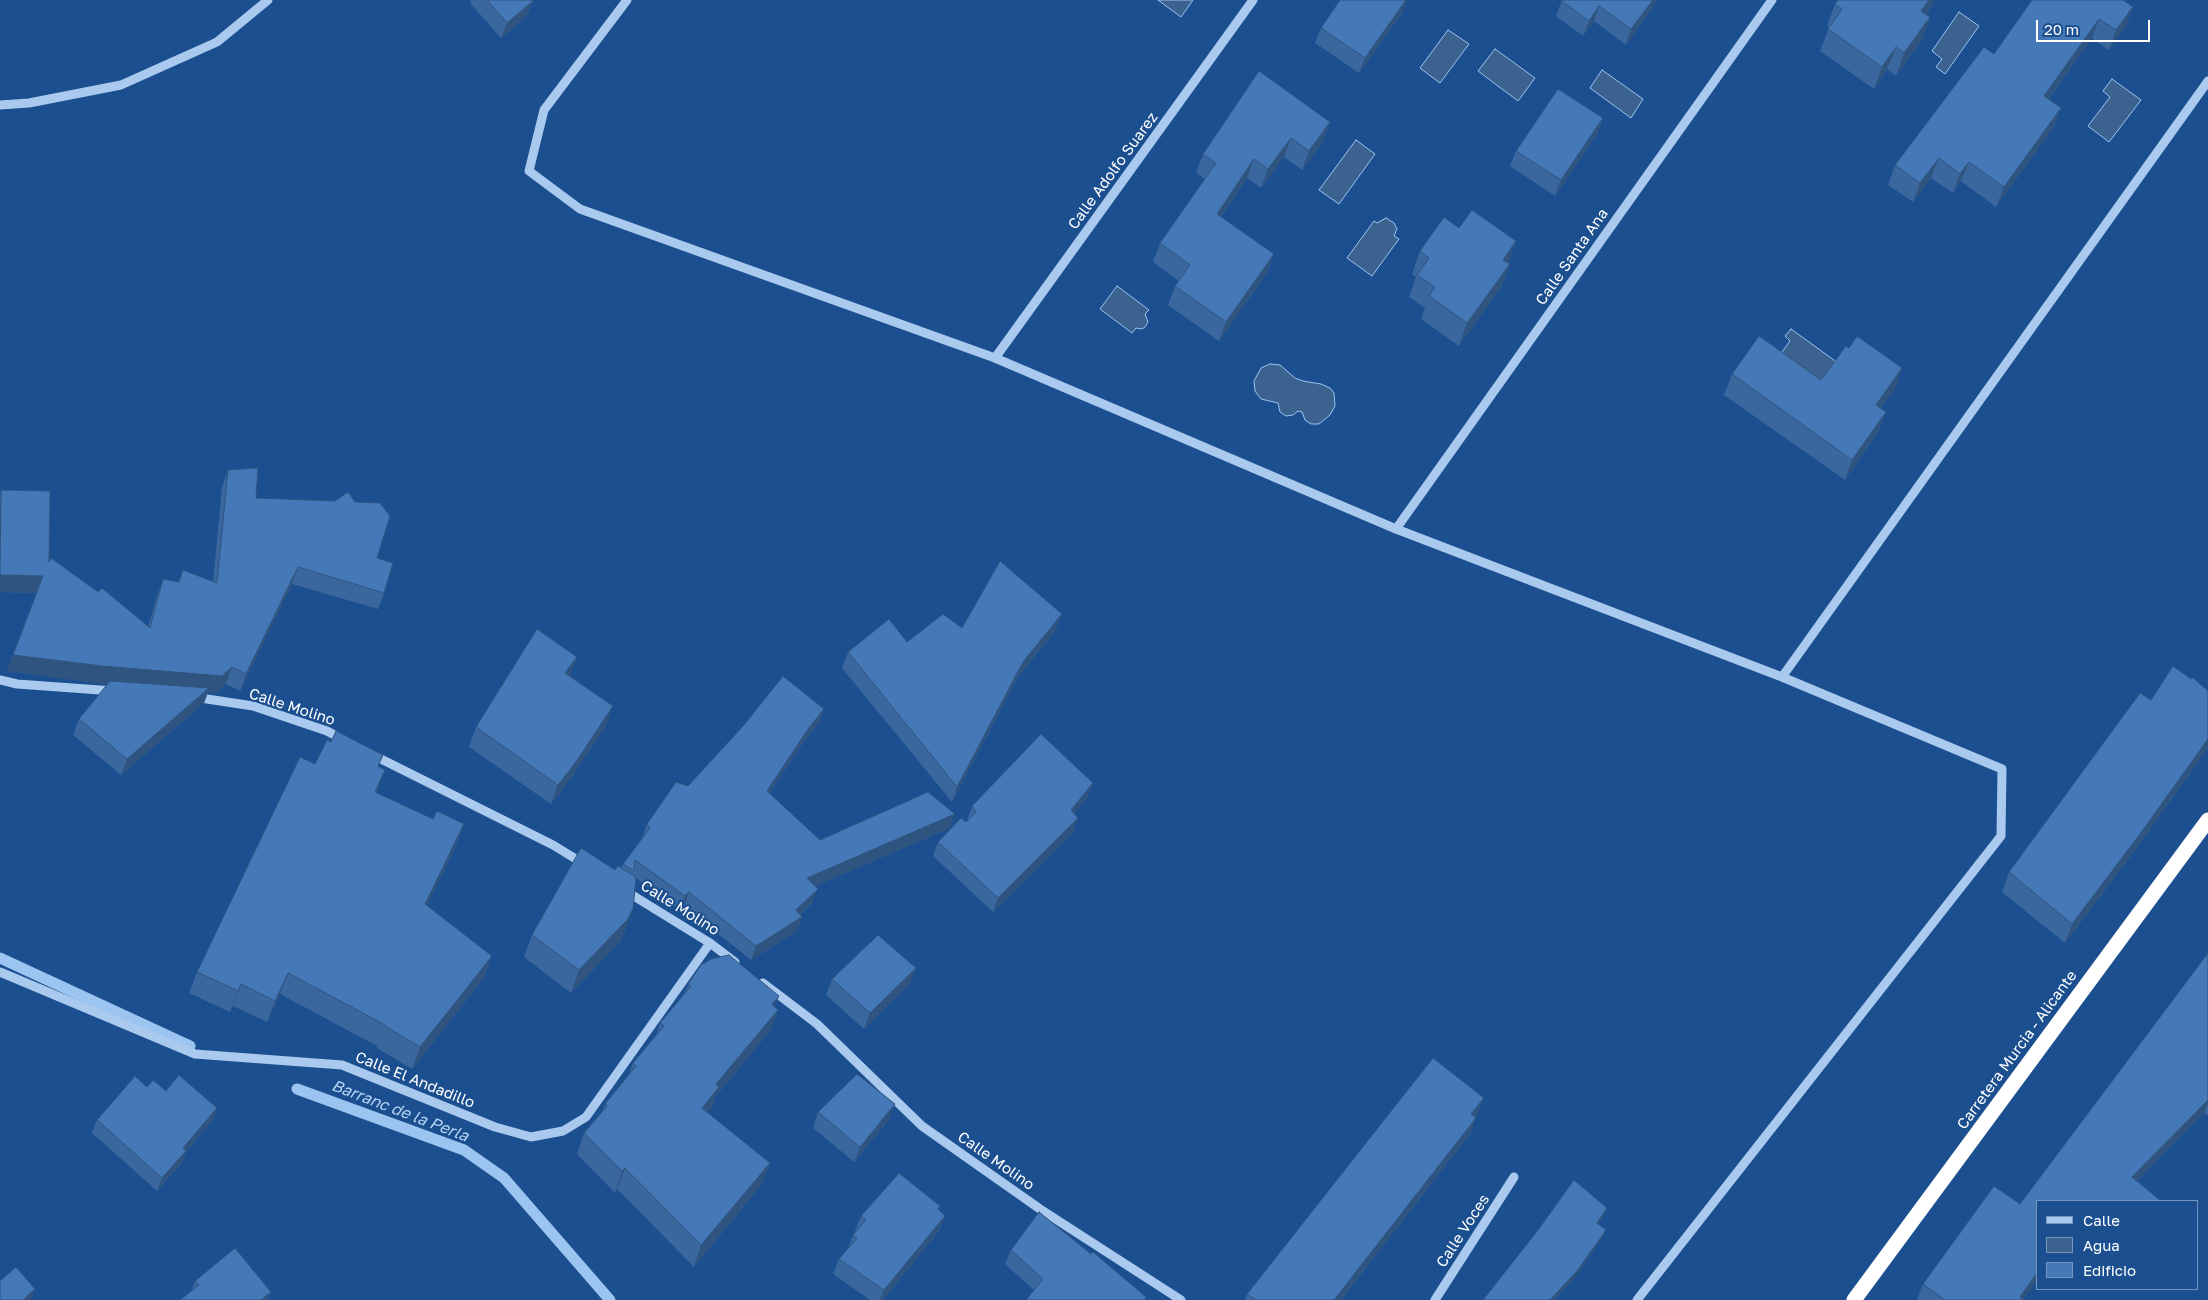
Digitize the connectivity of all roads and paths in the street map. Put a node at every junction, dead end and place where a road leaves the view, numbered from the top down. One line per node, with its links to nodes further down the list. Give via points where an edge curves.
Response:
1 (268, 0): 6 (street, via 217,42 121,85 29,103)
2 (627, 0): 7 (street, via 544,110 529,171 580,209)
3 (1253, 0): 7 (street, Calle Adolfo Suarez)
4 (1772, 0): 8 (street, Calle Santa Ana)
5 (2208, 81): 9 (street)
6 (0, 104)
7 (995, 358): 8 (street)
8 (1396, 529): 9 (street)
9 (1782, 677): 25 (street, via 2002,770 2001,836)
10 (0, 680): 11 (street)
11 (126, 692)
12 (186, 696): 13 (street, Calle Molino, via 253,706 327,731)
13 (353, 745)
14 (362, 749): 16 (street, via 553,845)
15 (2208, 820): 26 (highway, Carretera Murcia - Alicante)
16 (594, 871)
17 (619, 886): 18 (street, Calle Molino)
18 (710, 943): 19 (street, Calle Molino); 20 (street, Calle El Andadillo, via 586,1117 563,1130 531,1137 495,1127 342,1065 195,1054)
19 (740, 966)
20 (0, 972)
21 (756, 978): 23 (street, Calle Molino, via 817,1024 922,1126 1040,1209)
22 (1514, 1177): 24 (street, Calle Voces)
23 (1181, 1300)
24 (1435, 1300)
25 (1637, 1300)
26 (1854, 1300)

